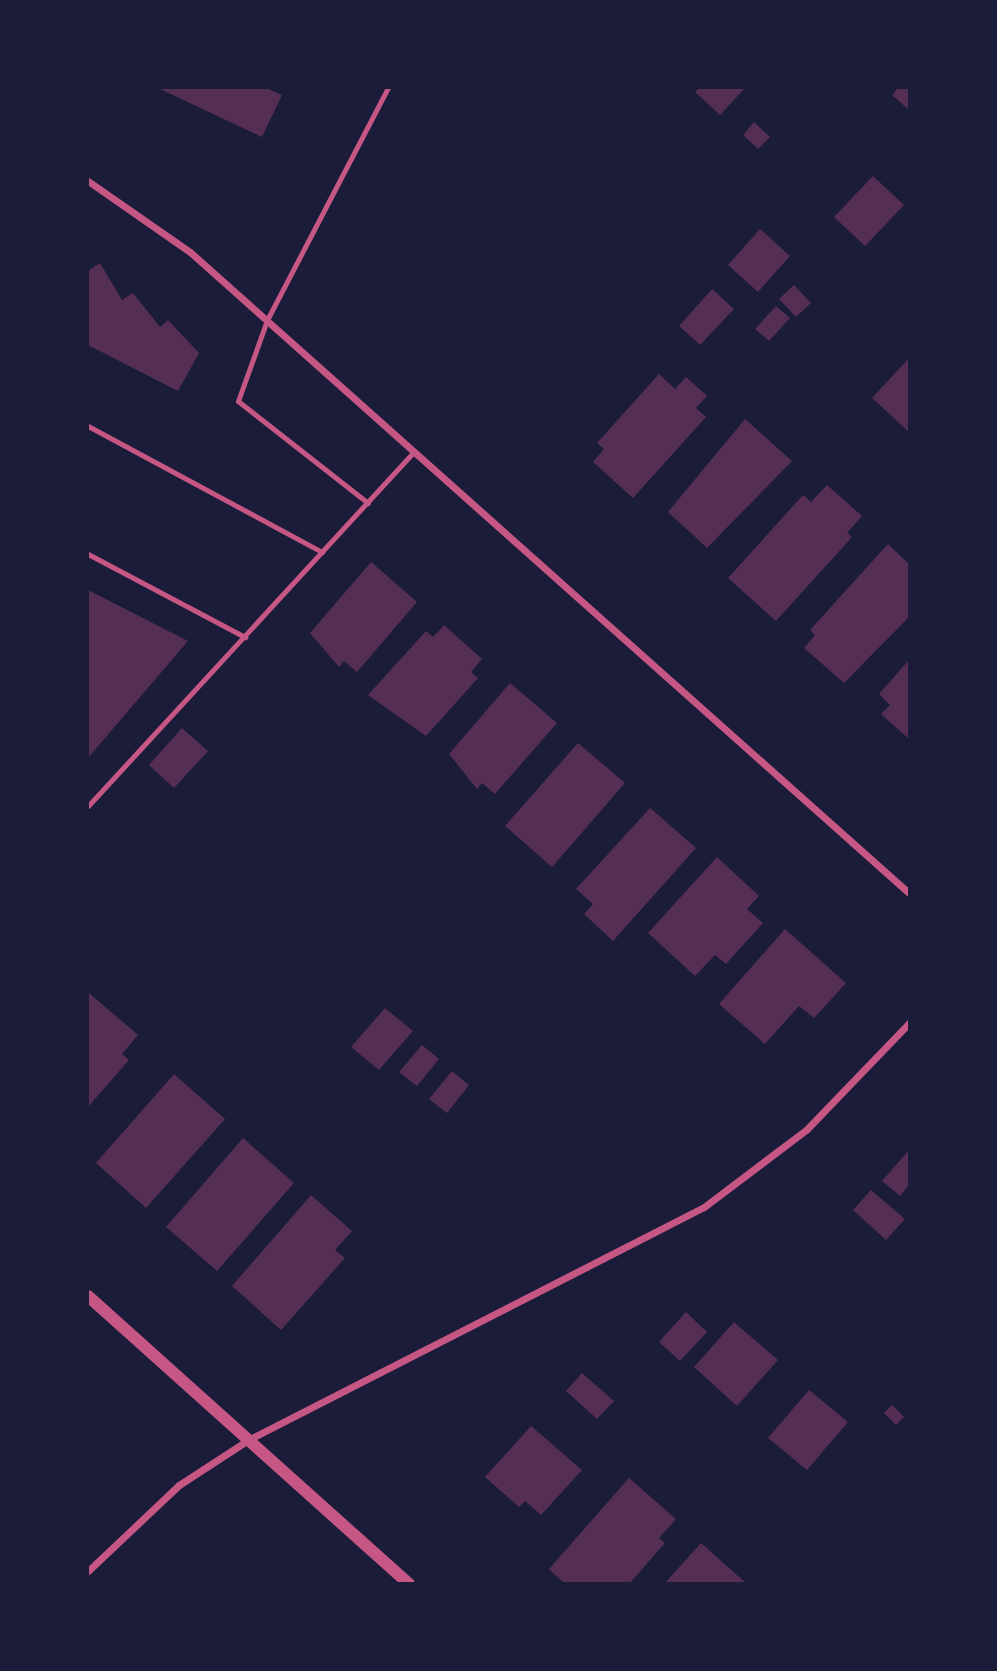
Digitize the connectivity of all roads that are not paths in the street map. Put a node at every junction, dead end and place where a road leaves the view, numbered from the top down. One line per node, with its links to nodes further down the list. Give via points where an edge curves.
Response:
1 (388, 88): 3 (lane)
2 (88, 181): 3 (street, via 190,252)
3 (267, 320): 5 (street); 6 (lane, via 238,401)
4 (88, 426): 7 (lane)
5 (414, 452): 6 (lane); 11 (street)
6 (368, 503): 7 (lane)
7 (322, 552): 9 (lane)
8 (88, 554): 9 (lane)
9 (245, 637): 10 (lane)
10 (88, 806)
11 (909, 893)
12 (909, 1023): 14 (street, via 807,1129 704,1207)
13 (88, 1296): 14 (street)
14 (248, 1440): 15 (street, via 179,1485); 16 (street)
15 (88, 1571)
16 (409, 1584)

